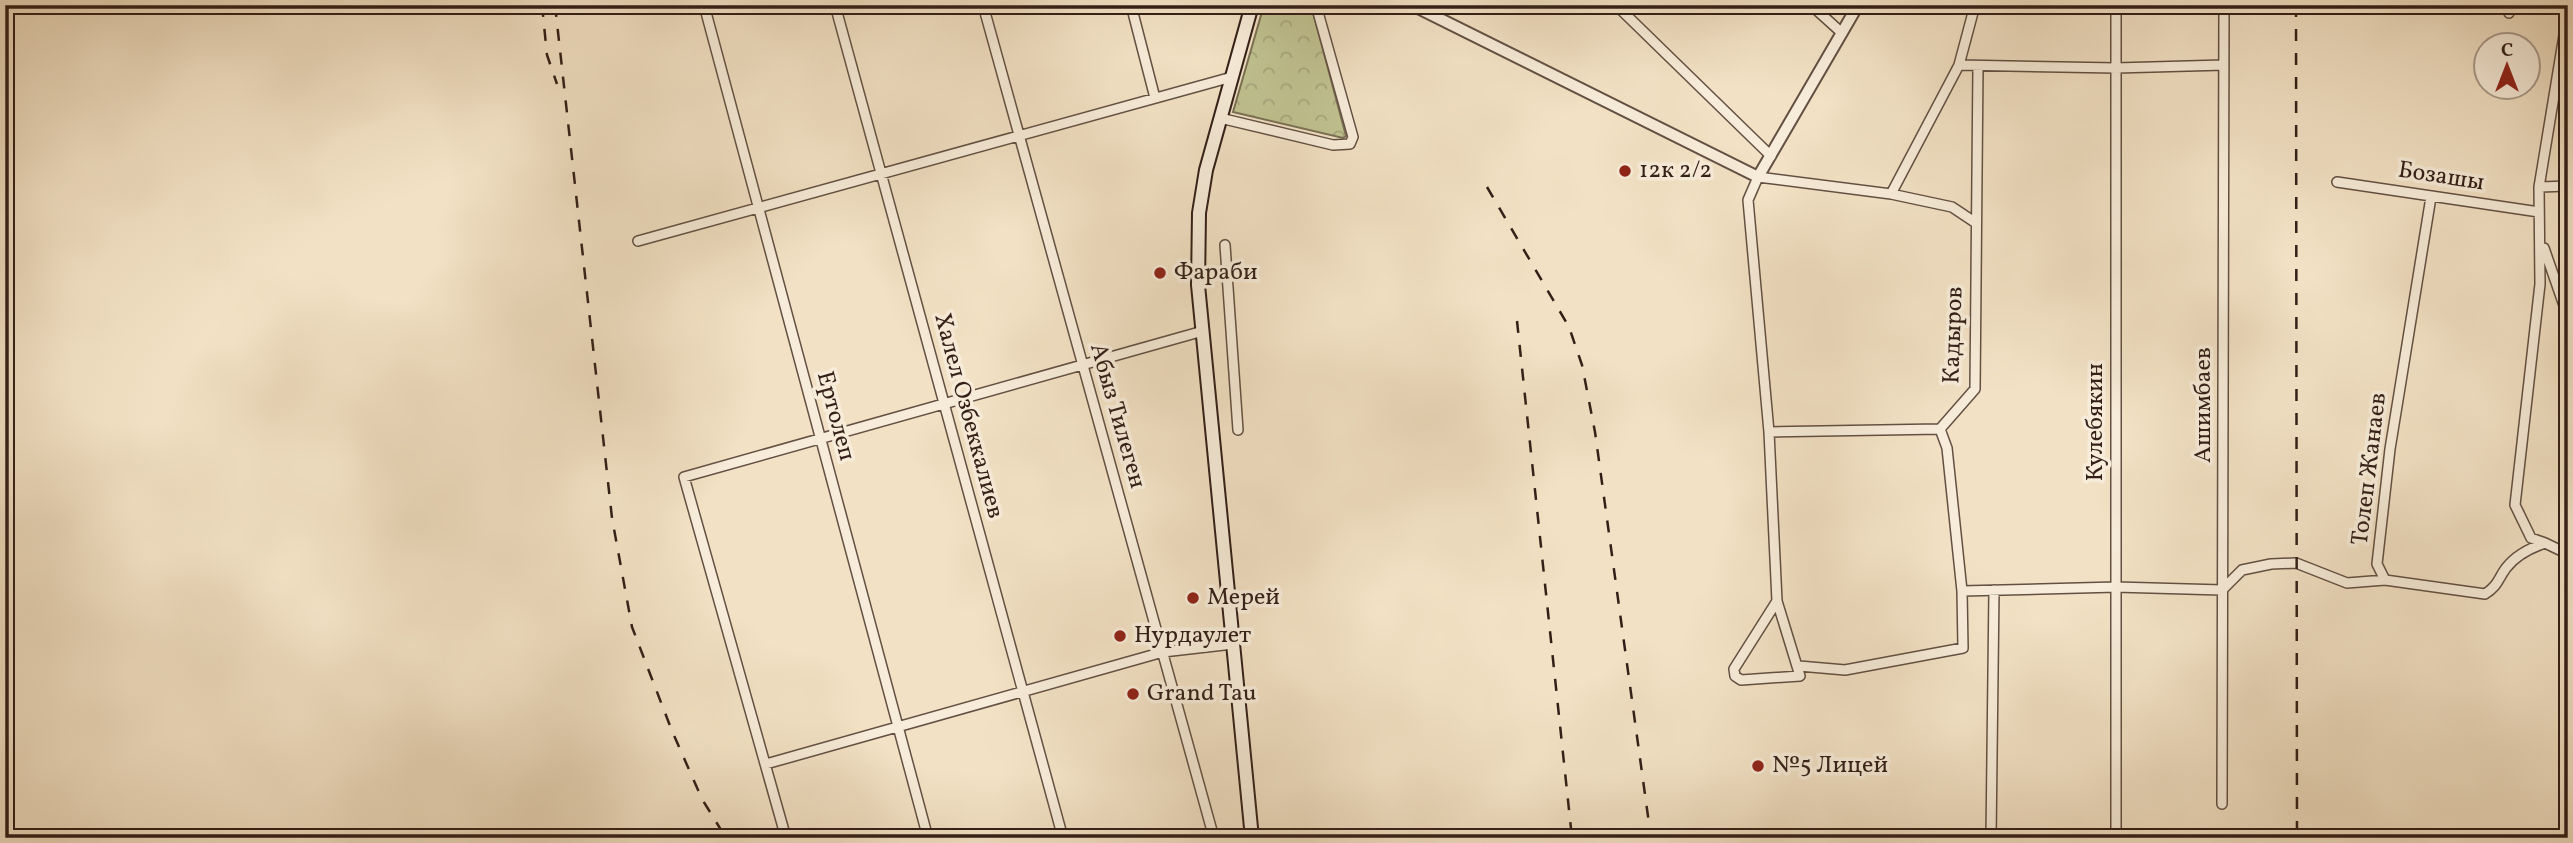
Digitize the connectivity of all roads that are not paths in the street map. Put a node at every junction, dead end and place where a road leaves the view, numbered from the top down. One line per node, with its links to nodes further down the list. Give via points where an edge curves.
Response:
1 (704, 5): 32 (street, Ертолеп)
2 (835, 5): 25 (street, Халел Озбеккалиев)
3 (983, 5): 23 (street, Абыз Тилеген)
4 (1131, 5): 21 (street)
5 (1252, 5): 20 (main road)
6 (1316, 5): 22 (street, via 1353,137 1350,144 1333,145)
7 (1412, 5): 26 (street)
8 (1616, 5): 24 (street)
9 (1811, 5): 15 (street)
10 (1858, 5): 15 (street)
11 (1975, 5): 16 (street)
12 (2116, 5): 19 (street, Кулебякин)
13 (2224, 5): 17 (street, Ашимбаев)
14 (2568, 11): 29 (street)
15 (1842, 33): 24 (street)
16 (1959, 65): 18 (street); 30 (street)
17 (2224, 65): 19 (street); 50 (street, Ашимбаев)
18 (1978, 66): 19 (street); 34 (street, Кадыров)
19 (2116, 68): 48 (street, Кулебякин)
20 (1232, 77): 21 (street); 22 (main road)
21 (1156, 98): 23 (street)
22 (1220, 118): 38 (main road, via 1199,213)
23 (1019, 136): 25 (street); 39 (street, Абыз Тилеген)
24 (1771, 156): 26 (street)
25 (881, 173): 32 (street); 40 (street, Халел Озбеккалиев)
26 (1758, 177): 30 (street); 43 (street, via 1748,201)
27 (2337, 182): 31 (street, Бозашы)
28 (2568, 186): 29 (street)
29 (2539, 187): 33 (street)
30 (1891, 194): 34 (street, via 1952,207)
31 (2431, 197): 33 (street, Бозашы); 47 (street, Толеп Жанаев, via 2388,461 2377,564)
32 (758, 206): 35 (street); 44 (street, Ертолеп)
33 (2539, 217): 37 (street, via 2547,264); 45 (street, via 2540,284 2515,505 2531,538)
34 (1976, 223): 41 (street, Кадыров, via 1975,389)
35 (638, 241)
36 (1225, 245): 42 (street)
37 (2568, 317)
38 (1203, 331): 39 (street); 53 (main road)
39 (1083, 365): 40 (street); 54 (street, Абыз Тилеген)
40 (944, 404): 44 (street); 56 (street, Халел Озбеккалиев)
41 (1940, 429): 43 (street); 51 (street, via 1947,448)
42 (1238, 430)
43 (1769, 432): 52 (street)
44 (821, 439): 57 (street, Ертолеп); 58 (street, via 684,477)
45 (2545, 543): 46 (street); 47 (street, Толеп Жанаев, via 2527,549 2506,568 2497,587 2485,594)
46 (2568, 554)
47 (2385, 580): 50 (street, via 2347,583 2296,563 2271,564 2242,570)
48 (2116, 587): 49 (street); 50 (street); 66 (street, Кулебякин)
49 (1994, 590): 51 (street); 65 (street)
50 (2222, 590): 59 (street, Ашимбаев)
51 (1962, 591): 55 (street, via 1963,648 1845,670)
52 (1777, 601): 55 (street); 55 (street, via 1734,669 1735,676 1741,680 1800,676)
53 (1233, 644): 54 (street); 64 (main road)
54 (1163, 652): 56 (street); 63 (street, Абыз Тилеген)
55 (1799, 666)
56 (1023, 691): 57 (street); 62 (street, Халел Озбеккалиев)
57 (898, 727): 58 (street); 61 (street, Ертолеп)
58 (766, 764): 60 (street)
59 (2222, 804)
60 (786, 838)
61 (929, 838)
62 (1063, 838)
63 (1214, 838)
64 (1252, 838)
65 (1991, 838)
66 (2116, 838)

